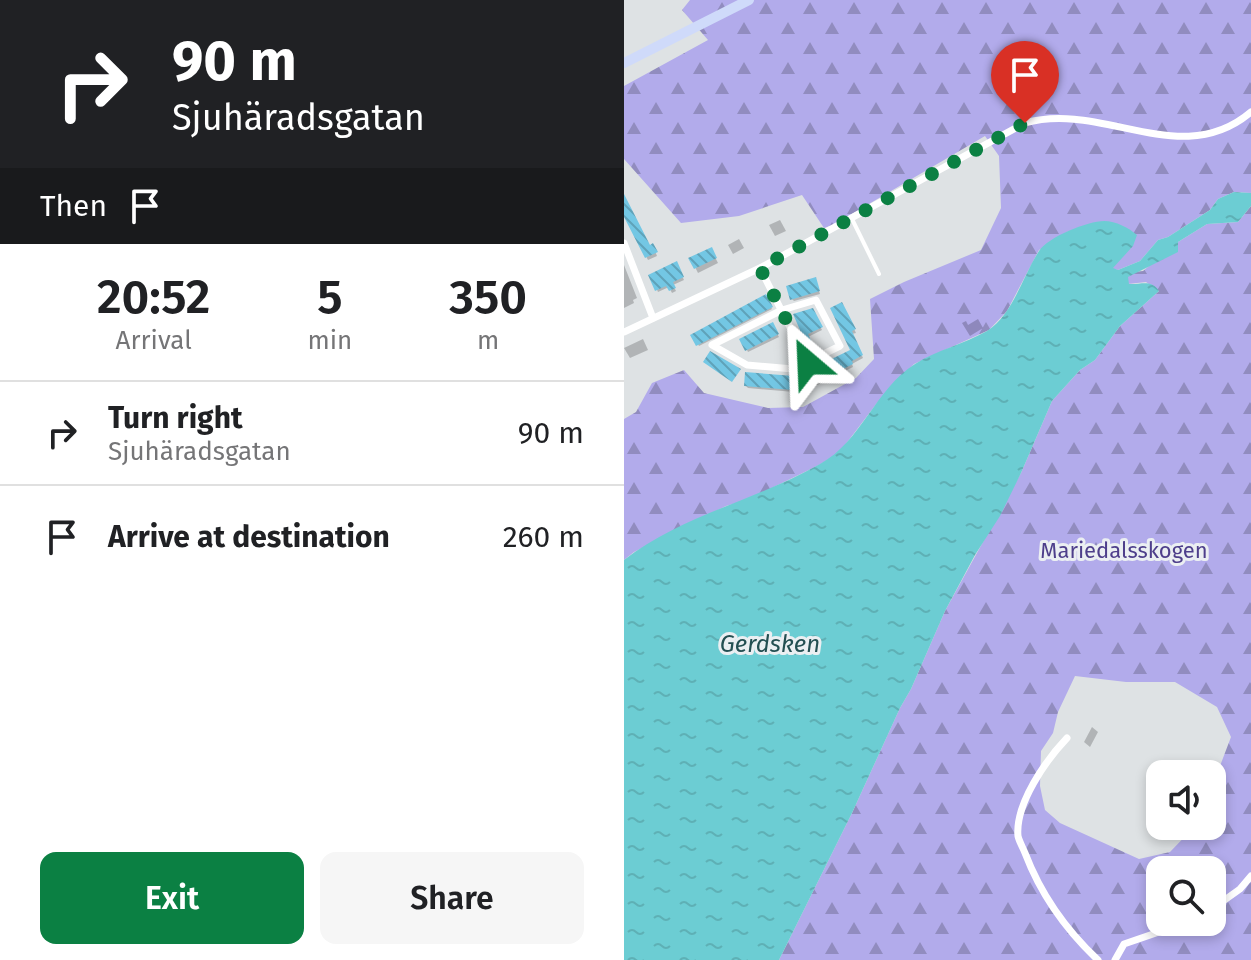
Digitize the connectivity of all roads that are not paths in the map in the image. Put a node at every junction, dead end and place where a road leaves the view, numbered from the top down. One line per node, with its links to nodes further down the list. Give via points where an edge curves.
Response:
1 (749, 0): 2 (main road)
2 (624, 63)
3 (1251, 112): 4 (street, via 1216,134 1186,137 1070,117 1041,118)
4 (852, 219): 6 (street); 7 (lane)
5 (624, 243): 9 (street)
6 (760, 268): 8 (street); 9 (street)
7 (879, 274)
8 (782, 310): 11 (street); 11 (street, via 816,300 821,305 840,346); 11 (street, via 712,345 747,365 793,369)
9 (653, 318): 10 (street)
10 (624, 332)
11 (808, 363)
12 (1067, 738): 16 (street, via 1051,755 1023,805 1018,836 1050,903)
13 (1251, 876): 14 (street)
14 (1226, 899)
15 (1147, 936): 17 (street, via 1124,944)
16 (1098, 960)
17 (1115, 960)

